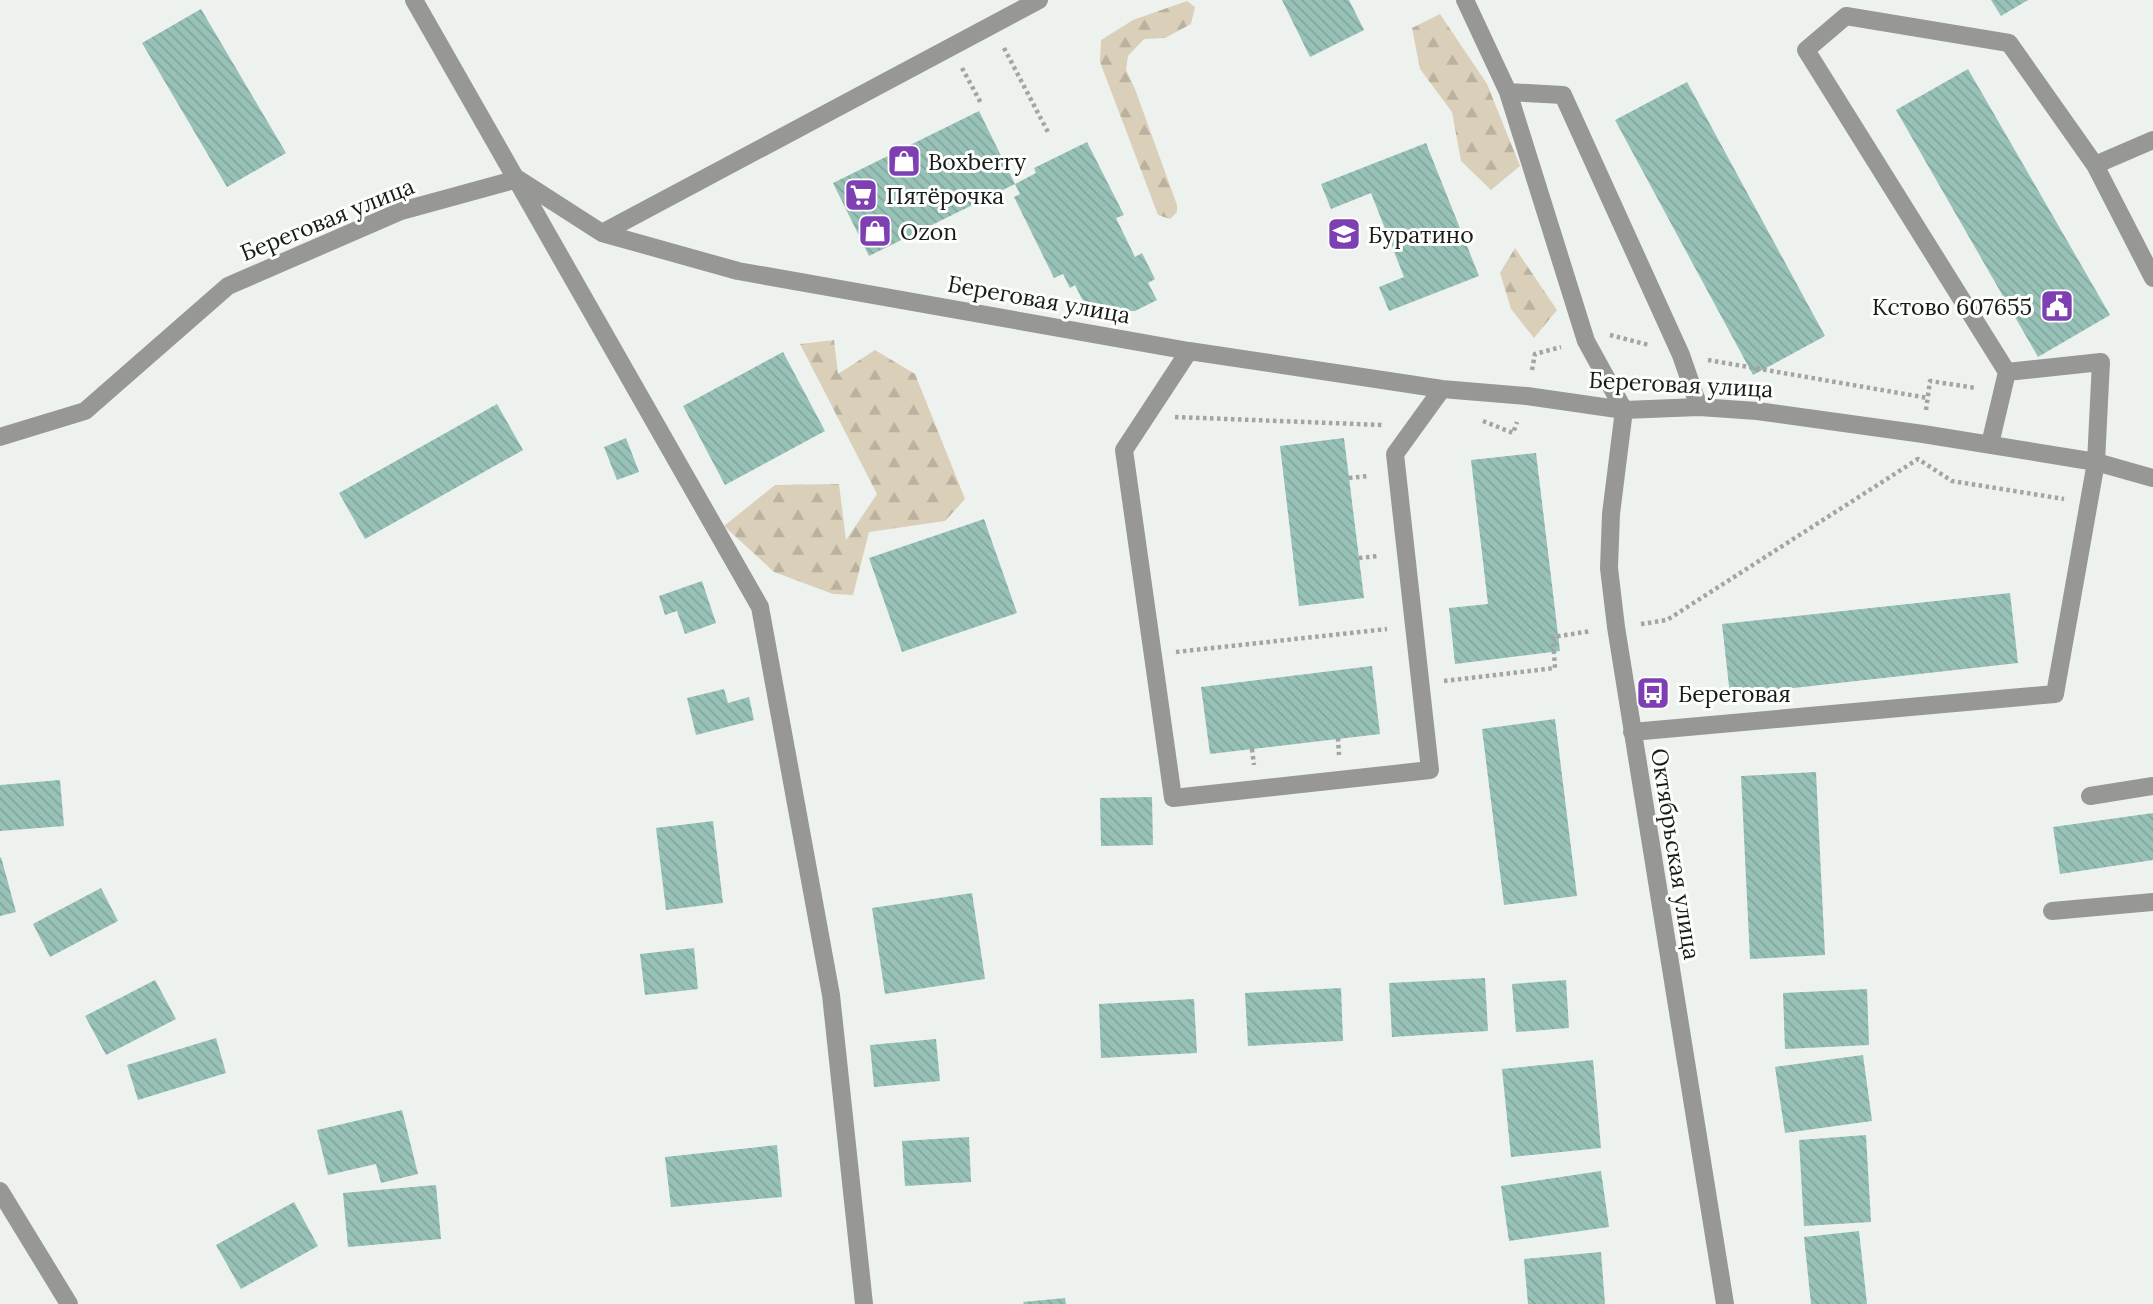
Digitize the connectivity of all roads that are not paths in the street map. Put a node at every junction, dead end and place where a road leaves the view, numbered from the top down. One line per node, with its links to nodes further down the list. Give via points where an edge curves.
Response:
1 (414, 0): 7 (street)
2 (1039, 0): 8 (street)
3 (1465, 0): 4 (street)
4 (1508, 92): 13 (street, via 1563,95 1681,355); 14 (street, via 1586,341)
5 (2153, 140): 6 (street)
6 (2095, 165): 9 (street); 11 (street, via 2009,43 1846,16 1806,50)
7 (518, 179): 8 (street, Береговая улица); 15 (street, Береговая улица, via 401,211 228,286 86,411); 26 (street, via 760,607 831,995)
8 (602, 233): 10 (street, Береговая улица, via 738,271)
9 (2153, 278)
10 (1189, 351): 12 (street, Береговая улица); 12 (street, via 1124,450 1173,798 1430,770 1395,454)
11 (2007, 372): 16 (street); 17 (street, via 2101,362)
12 (1442, 389): 14 (street, Береговая улица)
13 (1699, 407): 14 (street, Береговая улица); 16 (street, Береговая улица)
14 (1624, 410): 19 (street, Октябрьская улица, via 1610,554)
15 (0, 437)
16 (1990, 444): 17 (street, Береговая улица)
17 (2096, 462): 18 (street, Береговая улица); 19 (street, via 2055,694)
18 (2153, 478)
19 (1632, 732): 27 (street, Октябрьская улица)
20 (2153, 786): 21 (street)
21 (2090, 796)
22 (2153, 902): 23 (street)
23 (2052, 911)
24 (0, 1191): 25 (street)
25 (69, 1304)
26 (864, 1304)
27 (1725, 1304)

